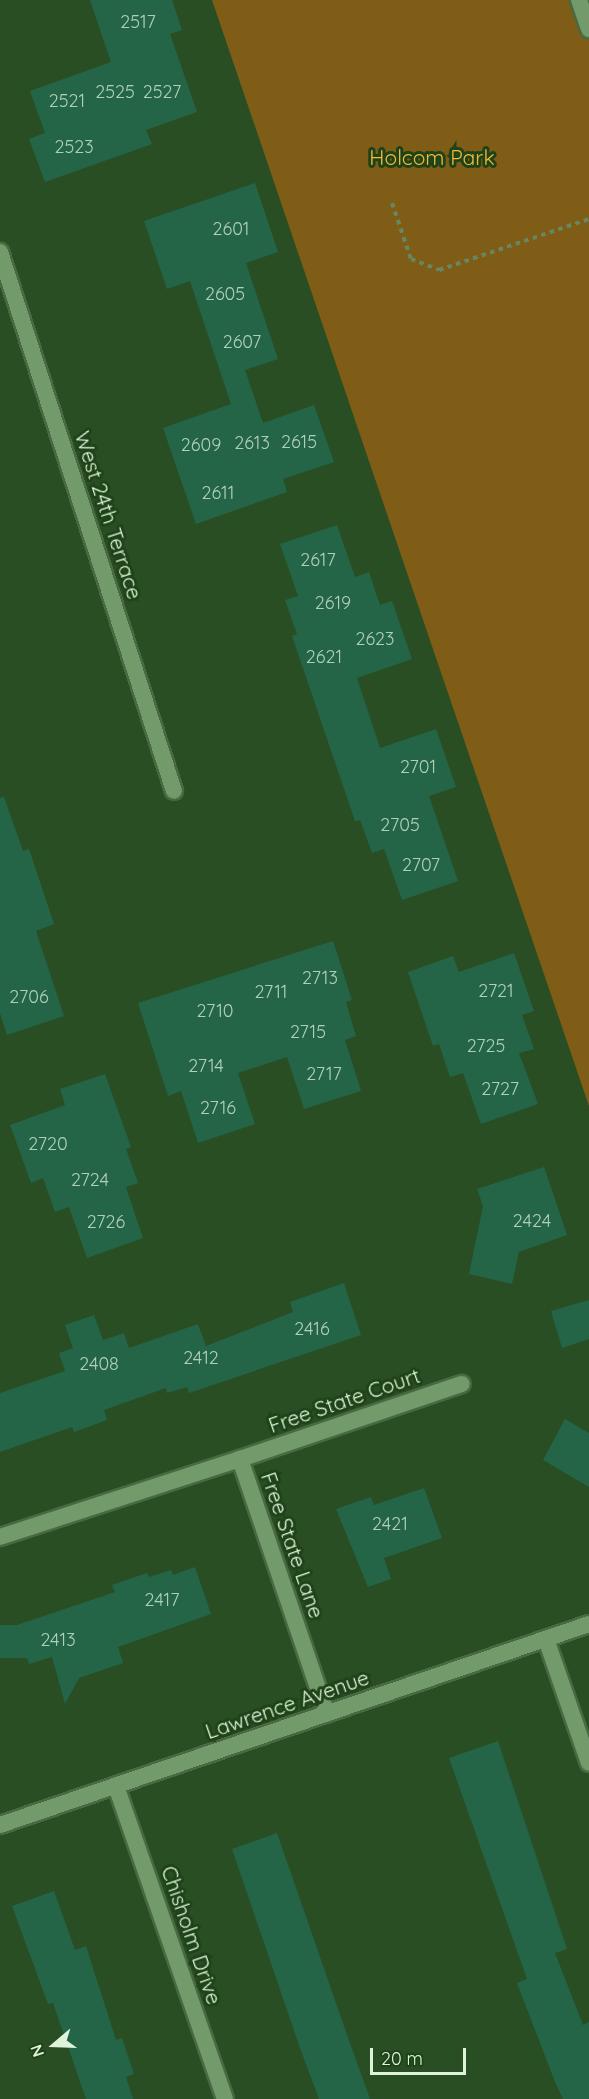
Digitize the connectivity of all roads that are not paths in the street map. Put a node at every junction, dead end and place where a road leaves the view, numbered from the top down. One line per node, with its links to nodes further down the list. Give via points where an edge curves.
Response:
1 (579, 0): 2 (street)
2 (589, 29)
3 (0, 252): 4 (street, West 24th Terrace)
4 (174, 791)
5 (462, 1384): 6 (street, Free State Court)
6 (240, 1459): 7 (street, Free State Lane); 10 (street, Free State Lane)
7 (0, 1537)
8 (589, 1624): 9 (street, Lawrence Avenue)
9 (546, 1639): 10 (street, Lawrence Avenue); 11 (street)
10 (327, 1714): 12 (street, Lawrence Avenue)
11 (589, 1763)
12 (116, 1786): 13 (street, Lawrence Avenue); 14 (street, Chisholm Drive)
13 (0, 1825)
14 (225, 2099)

